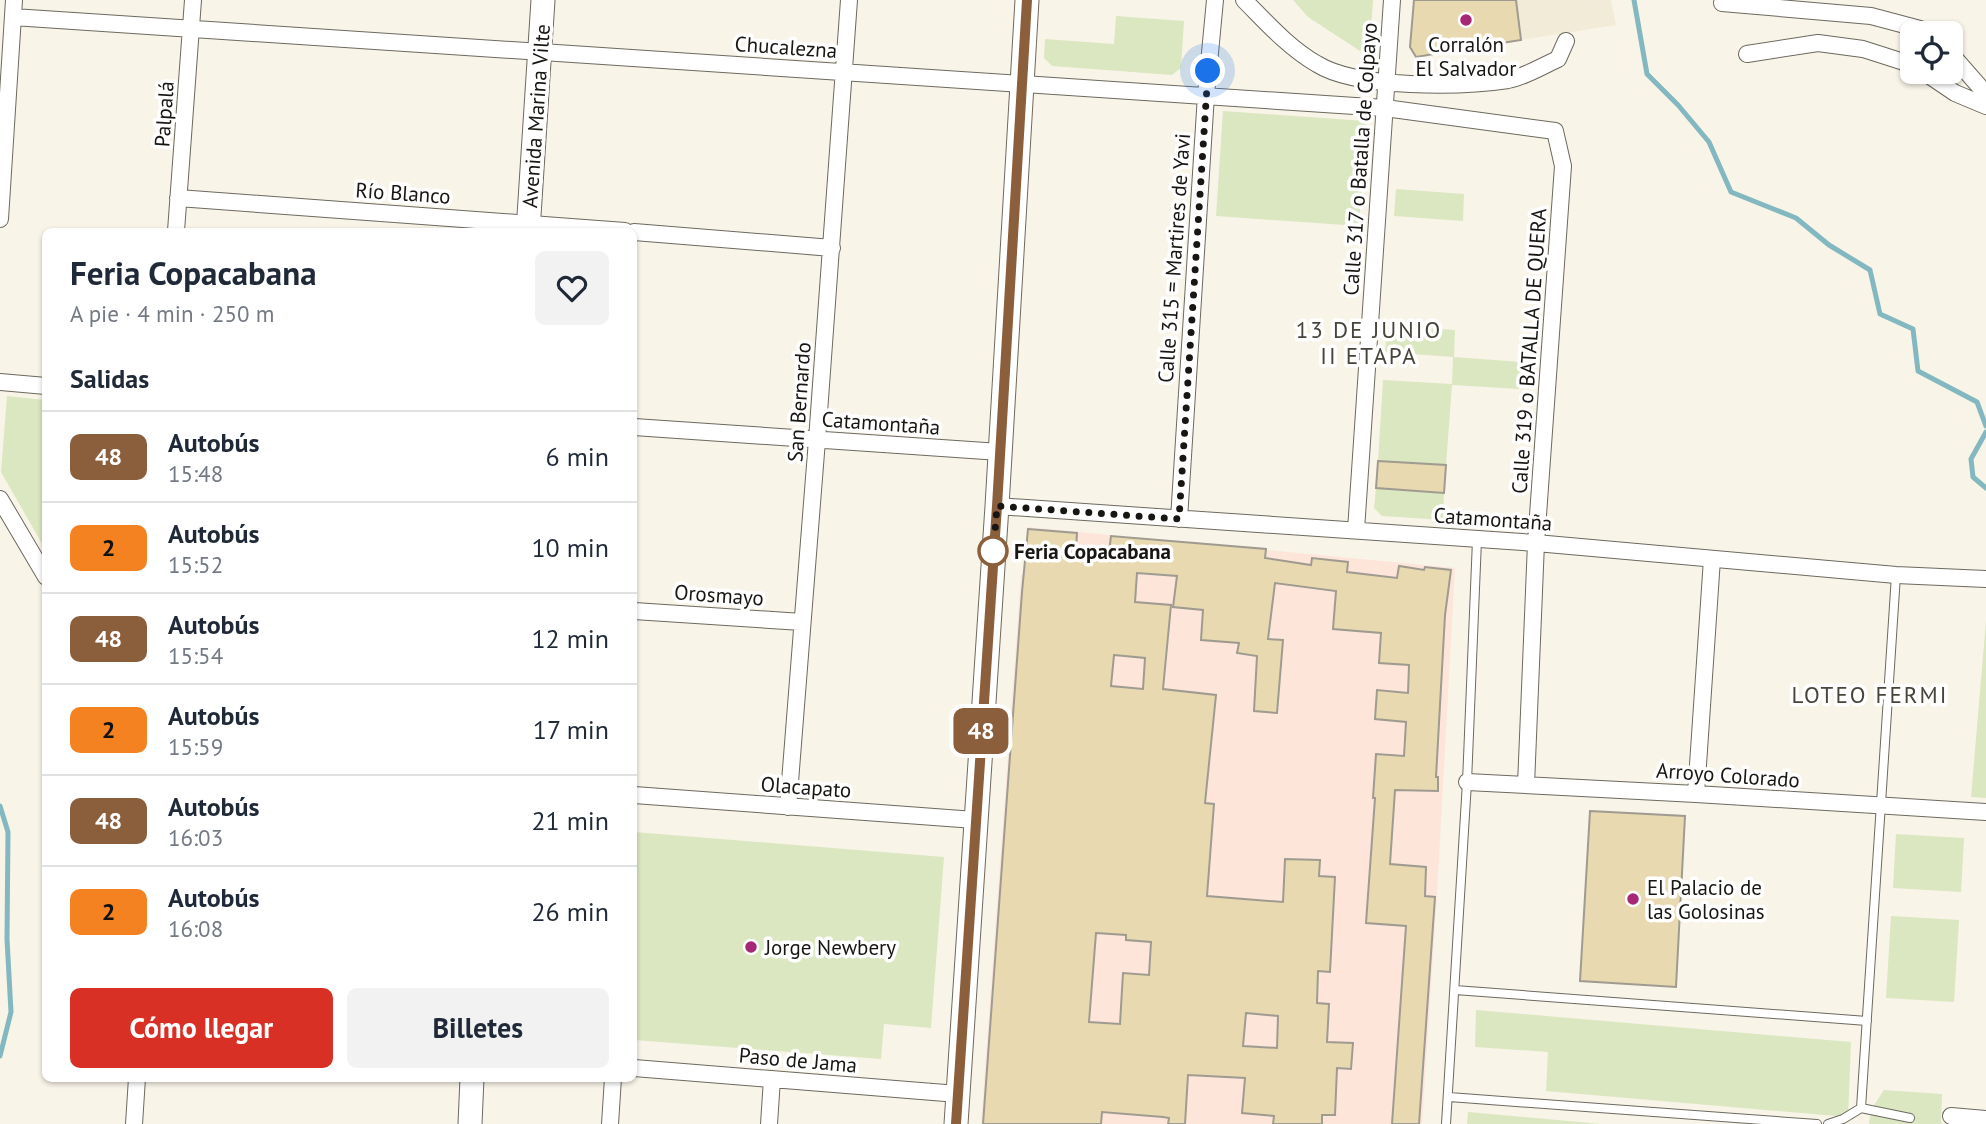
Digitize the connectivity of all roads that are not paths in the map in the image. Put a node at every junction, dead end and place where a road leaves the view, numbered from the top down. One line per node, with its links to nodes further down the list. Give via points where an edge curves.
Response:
1 (193, 0): 12 (street, Palpalá)
2 (543, 0): 14 (street, Avenida Marina Vilte)
3 (849, 0): 18 (street, San Bernardo)
4 (1027, 0): 19 (street)
5 (1215, 0): 23 (street, Calle 315 = Martires de Yavi)
6 (1244, 0): 20 (street, via 1318,66)
7 (1392, 0): 20 (street, Calle 317 o Batalla de Colpayo)
8 (1720, 1): 10 (street)
9 (13, 8): 12 (street, Chucalezna); 28 (street)
10 (1871, 8): 11 (street)
11 (1901, 21)
12 (191, 29): 14 (street, Chucalezna); 27 (street, Palpalá)
13 (1566, 41): 20 (street, via 1558,59 1511,79)
14 (540, 51): 18 (street, Chucalezna); 29 (street, Avenida Marina Vilte)
15 (1748, 54): 16 (street, via 1818,43 1863,49)
16 (1900, 61)
17 (1963, 68): 22 (street)
18 (844, 71): 19 (street, Chucalezna); 33 (street, San Bernardo)
19 (1021, 83): 23 (street, Chucalezna); 38 (street)
20 (1386, 83): 25 (street, Calle 317 o Batalla de Colpayo)
21 (1942, 84): 24 (street)
22 (1986, 94)
23 (1206, 95): 25 (street, Chucalezna); 41 (street, Calle 315 = Martires de Yavi)
24 (1986, 106)
25 (1385, 108): 26 (street, Chucalezna); 42 (street, Calle 317 o Batalla de Colpayo)
26 (1555, 131): 44 (street, Calle 319 o BATALLA DE QUERA, via 1563,166)
27 (178, 198): 29 (street, Río Blanco); 30 (street, Palpalá)
28 (0, 219)
29 (528, 227): 31 (street, Río Blanco)
30 (176, 228)
31 (552, 228)
32 (637, 232): 33 (street)
33 (831, 248): 37 (street, San Bernardo)
34 (0, 382): 35 (street)
35 (42, 386)
36 (637, 427): 37 (street, Catamontaña)
37 (817, 440): 38 (street, Catamontaña); 50 (street, San Bernardo)
38 (1000, 452): 40 (street)
39 (0, 499): 46 (street)
40 (997, 506): 41 (street, Catamontaña); 58 (street)
41 (1179, 519): 42 (street, Catamontaña)
42 (1356, 530): 43 (street, Catamontaña)
43 (1477, 540): 44 (street, Catamontaña); 51 (lane)
44 (1536, 543): 45 (street, Catamontaña); 52 (street, Calle 319 o BATALLA DE QUERA)
45 (1712, 559): 47 (street, Catamontaña); 53 (street)
46 (42, 570)
47 (1896, 575): 48 (street, Catamontaña); 56 (lane)
48 (1986, 579)
49 (637, 611): 50 (street, Orosmayo)
50 (802, 622): 55 (street, San Bernardo)
51 (1467, 782): 52 (street, Arroyo Colorado); 59 (lane)
52 (1526, 785): 53 (street, Arroyo Colorado)
53 (1696, 794): 56 (street, Arroyo Colorado)
54 (637, 795): 55 (street, Olacapato)
55 (788, 807): 58 (street, Olacapato)
56 (1882, 807): 57 (street, Arroyo Colorado); 60 (lane)
57 (1986, 812)
58 (975, 820): 66 (street)
59 (1455, 989): 60 (lane); 67 (lane)
60 (1867, 1021): 68 (lane)
61 (637, 1068): 62 (street, Paso de Jama)
62 (772, 1079): 66 (street, Paso de Jama); 75 (street)
63 (137, 1082): 72 (street)
64 (472, 1082): 73 (street)
65 (612, 1082): 74 (street)
66 (958, 1094): 76 (street)
67 (1449, 1097): 77 (lane); 78 (lane)
68 (1861, 1108): 70 (lane); 79 (lane)
69 (1951, 1116): 71 (street)
70 (1910, 1118)
71 (1986, 1119)
72 (134, 1124)
73 (470, 1124)
74 (610, 1124)
75 (769, 1124)
76 (956, 1124)
77 (1446, 1124)
78 (1817, 1124)
79 (1828, 1124)

